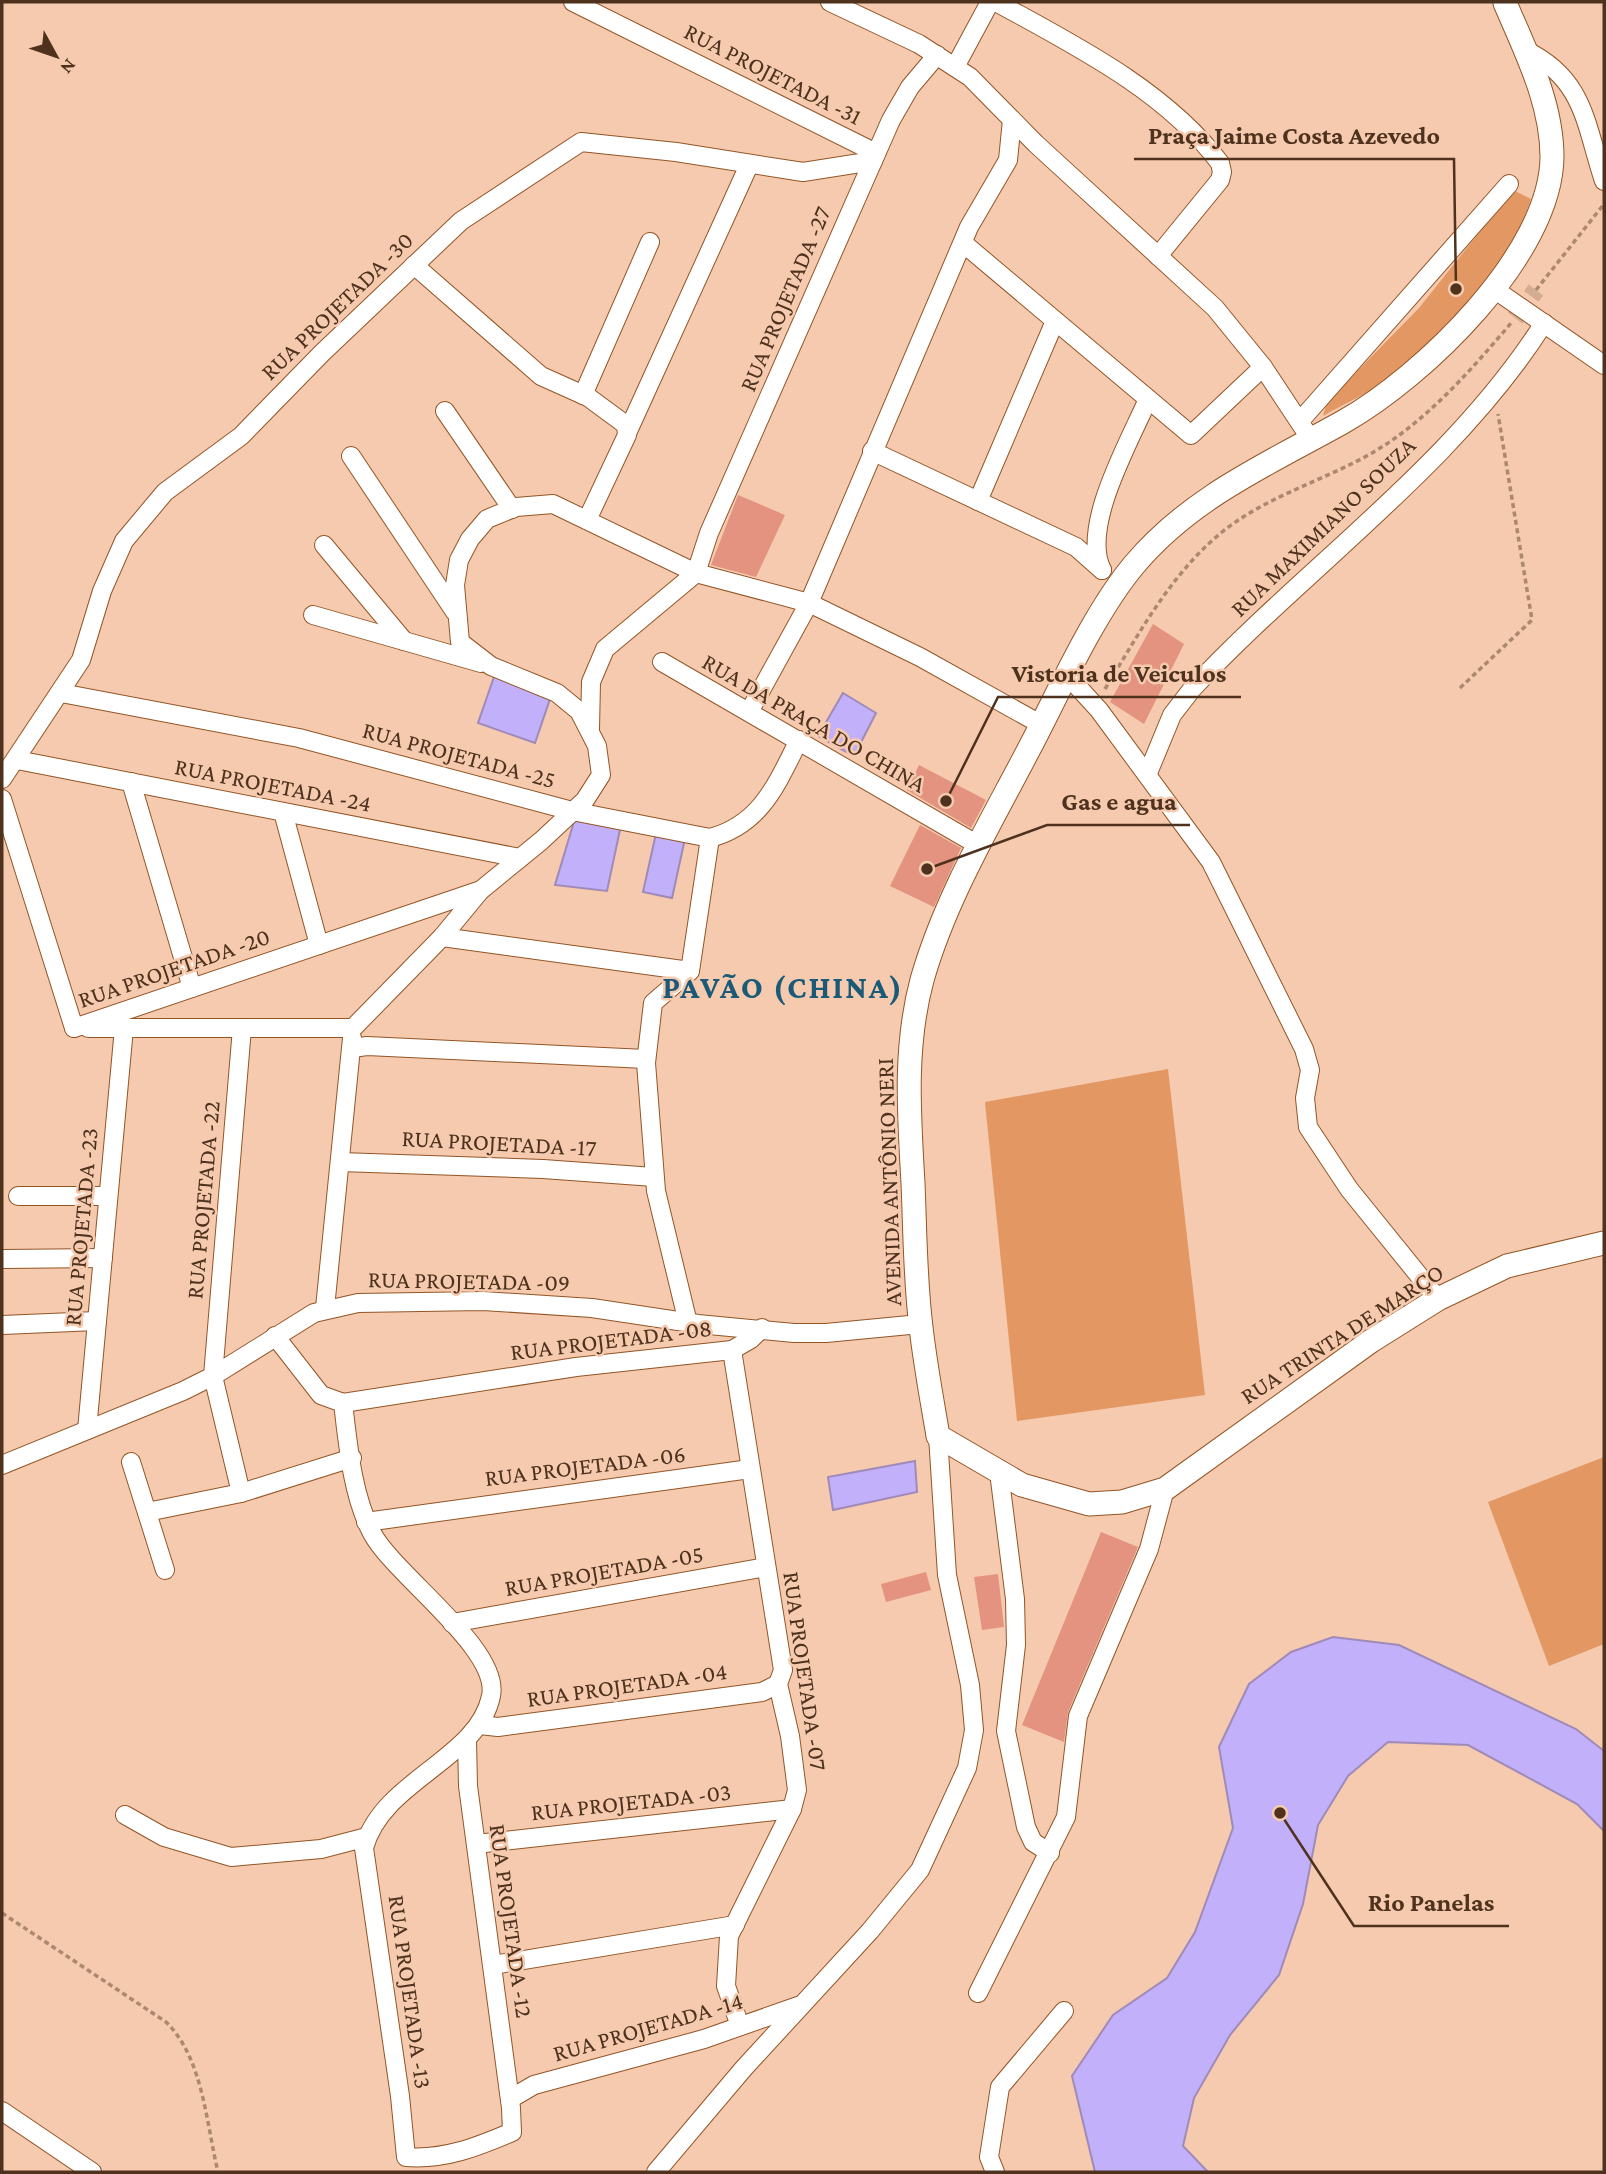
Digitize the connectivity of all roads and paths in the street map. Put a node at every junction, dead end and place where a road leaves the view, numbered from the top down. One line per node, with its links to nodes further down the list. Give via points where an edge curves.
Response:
1 (573, 2): 11 (street, RUA PROJETADA -31)
2 (830, 2): 7 (street)
3 (990, 2): 8 (street)
4 (996, 2): 19 (street, via 1116,69 1222,167 1220,180)
5 (1503, 2): 6 (street, AVENIDA ANTÔNIO NERI)
6 (1525, 50): 14 (street, via 1547,61 1569,81); 21 (street, AVENIDA ANTÔNIO NERI, via 1549,126 1552,159 1546,197 1532,231)
7 (937, 55): 8 (street); 11 (street, RUA PROJETADA -27, via 910,87)
8 (955, 67): 9 (street)
9 (1012, 120): 10 (street); 12 (street)
10 (1036, 144): 12 (street); 19 (street)
11 (874, 157): 13 (street, RUA PROJETADA -30, via 803,172); 40 (street, RUA PROJETADA -27, via 709,533)
12 (1008, 160): 18 (street)
13 (749, 165): 20 (street, RUA PROJETADA -30, via 581,142 461,221); 32 (street)
14 (1604, 181)
15 (1509, 184): 33 (street)
16 (1604, 204): 22 (path)
17 (650, 242): 29 (street)
18 (963, 243): 24 (street); 34 (street)
19 (1158, 256): 27 (street, via 1215,309)
20 (414, 265): 29 (street, via 541,376); 50 (street, RUA PROJETADA -30, via 241,436 165,492 132,531 102,591 81,660)
21 (1494, 289): 25 (street); 33 (street, AVENIDA ANTÔNIO NERI, via 1453,335 1375,402)
22 (1536, 290)
23 (1516, 318): 51 (path, via 1420,419 1371,454 1260,506 1204,549 1158,602)
24 (1055, 321): 30 (street); 36 (street)
25 (1544, 323): 26 (street); 28 (street, RUA MAXIMIANO SOUZA)
26 (1604, 365)
27 (1264, 367): 30 (street, via 1191,435); 33 (street)
28 (1494, 391): 49 (path, via 1532,620); 57 (street, RUA MAXIMIANO SOUZA, via 1362,528 1192,689 1172,715)
29 (583, 395): 32 (street)
30 (1148, 399): 41 (street, via 1099,521 1096,558)
31 (445, 411): 37 (street)
32 (627, 429): 38 (street)
33 (1305, 429): 41 (street, AVENIDA ANTÔNIO NERI, via 1182,516 1146,552)
34 (872, 451): 36 (street); 42 (street)
35 (351, 456): 43 (street)
36 (978, 501): 41 (street, via 1076,547)
37 (514, 508): 38 (street, via 553,504); 43 (street, via 487,519 470,539 459,560)
38 (587, 520): 40 (street)
39 (324, 545): 45 (street)
40 (696, 573): 42 (street); 54 (street, via 605,649 591,682)
41 (1110, 578): 48 (street, AVENIDA ANTÔNIO NERI)
42 (810, 603): 52 (street); 53 (street)
43 (455, 612): 47 (street, via 460,642)
44 (313, 615): 45 (street)
45 (404, 641): 47 (street)
46 (662, 662): 52 (street, RUA DA PRAÇA DO CHINA)
47 (491, 666): 54 (street, via 557,693 579,711)
48 (1067, 675): 51 (street); 53 (street, AVENIDA ANTÔNIO NERI)
49 (1460, 688)
50 (61, 693): 56 (street, RUA PROJETADA -30); 61 (street, RUA PROJETADA -25, via 299,738)
51 (1095, 706): 57 (street)
52 (749, 712): 55 (street, RUA DA PRAÇA DO CHINA)
53 (1042, 725): 64 (street, AVENIDA ANTÔNIO NERI)
54 (590, 729): 61 (street, RUA PROJETADA -20, via 601,775)
55 (799, 740): 63 (street, via 765,805); 64 (street, RUA DA PRAÇA DO CHINA)
56 (17, 760): 58 (street, RUA PROJETADA -30); 59 (street, RUA PROJETADA -24)
57 (1148, 773): 84 (street, via 1211,862 1284,1003 1310,1070 1305,1098 1308,1127 1349,1189)
58 (2, 779)
59 (131, 782): 62 (street, RUA PROJETADA -24); 70 (street)
60 (2, 799): 71 (street)
61 (572, 811): 63 (street, RUA PROJETADA -25); 65 (street, RUA PROJETADA -20)
62 (282, 812): 65 (street, RUA PROJETADA -24); 68 (street)
63 (710, 838): 69 (street)
64 (978, 845): 88 (street, AVENIDA ANTÔNIO NERI, via 942,925 911,1029 909,1119)
65 (520, 858): 66 (street, RUA PROJETADA -20)
66 (481, 890): 67 (street); 68 (street, RUA PROJETADA -20)
67 (442, 937): 69 (street); 74 (street)
68 (319, 945): 70 (street, RUA PROJETADA -20)
69 (690, 971): 76 (street, via 653,1003)
70 (192, 988): 71 (street, RUA PROJETADA -20)
71 (74, 1028): 72 (street, RUA PROJETADA -20)
72 (124, 1028): 73 (street, RUA PROJETADA -20); 80 (street, RUA PROJETADA -23)
73 (242, 1028): 74 (street, RUA PROJETADA -20); 93 (street, RUA PROJETADA -22)
74 (353, 1028): 75 (street)
75 (352, 1048): 76 (street); 77 (street)
76 (646, 1059): 78 (street)
77 (340, 1162): 78 (street, RUA PROJETADA -17, via 542,1168); 85 (street)
78 (654, 1177): 87 (street)
79 (19, 1196): 80 (street)
80 (108, 1196): 82 (street, RUA PROJETADA -23)
81 (1604, 1243): 84 (street, RUA TRINTA DE MARÇO, via 1507,1266)
82 (103, 1258): 83 (street); 86 (street, RUA PROJETADA -23)
83 (2, 1259)
84 (1438, 1299): 102 (street, RUA TRINTA DE MARÇO, via 1371,1341)
85 (325, 1308): 87 (street, RUA PROJETADA -09, via 405,1300 483,1301 592,1308); 91 (street, RUA PROJETADA -09)
86 (97, 1321): 89 (street); 95 (street, RUA PROJETADA -23)
87 (688, 1323): 90 (street, RUA PROJETADA -09)
88 (920, 1324): 90 (street, via 826,1334); 96 (street, AVENIDA ANTÔNIO NERI)
89 (2, 1325)
90 (762, 1328): 92 (street, RUA PROJETADA -08)
91 (275, 1336): 93 (street, RUA PROJETADA -09); 94 (street, via 321,1395)
92 (732, 1350): 94 (street, RUA PROJETADA -08, via 576,1367); 100 (street, RUA PROJETADA -07)
93 (213, 1376): 95 (street, RUA PROJETADA -09); 103 (street, RUA PROJETADA -22)
94 (344, 1403): 97 (street)
95 (87, 1430): 99 (street, RUA PROJETADA -09)
96 (938, 1436): 101 (street); 121 (street, via 947,1575 973,1719 967,1768 920,1870)
97 (352, 1458): 103 (street); 105 (street)
98 (131, 1462): 104 (street)
99 (2, 1465)
100 (750, 1469): 105 (street, RUA PROJETADA -06); 106 (street, RUA PROJETADA -07)
101 (999, 1472): 102 (street, via 1022,1485 1089,1504 1122,1502); 116 (street, via 1015,1599 1016,1645 1006,1731 1026,1827 1032,1842)
102 (1165, 1489): 116 (street, via 1149,1549 1078,1716 1066,1817)
103 (241, 1493): 104 (street)
104 (147, 1512): 107 (street)
105 (366, 1522): 108 (street, via 383,1548)
106 (766, 1567): 108 (street, RUA PROJETADA -05); 109 (street, RUA PROJETADA -07, via 783,1670)
107 (165, 1570)
108 (452, 1623): 110 (street, via 491,1677 491,1697)
109 (778, 1684): 110 (street, RUA PROJETADA -04, via 762,1692 498,1727); 112 (street, RUA PROJETADA -07, via 797,1790)
110 (480, 1725): 111 (street)
111 (467, 1740): 114 (street, via 399,1796); 115 (street, RUA PROJETADA -12)
112 (792, 1809): 115 (street, RUA PROJETADA -03); 118 (street, RUA PROJETADA -07)
113 (125, 1815): 114 (street, via 164,1837 231,1857)
114 (366, 1842): 124 (street, RUA PROJETADA -13, via 406,2157 426,2159 472,2150 512,2132)
115 (475, 1844): 119 (street, RUA PROJETADA -12)
116 (1050, 1853): 120 (street)
117 (2, 1913): 127 (path, via 177,2033 193,2058)
118 (735, 1925): 119 (street); 123 (street, RUA PROJETADA -07, via 729,1936 726,1986)
119 (493, 1965): 124 (street, RUA PROJETADA -12)
120 (978, 1993)
121 (802, 2005): 123 (street, RUA PROJETADA -14); 128 (street)
122 (1064, 2011): 129 (street, via 1000,2087 989,2157)
123 (740, 2026): 124 (street, RUA PROJETADA -14, via 534,2085)
124 (511, 2104)
125 (2, 2111): 126 (street)
126 (92, 2172)
127 (218, 2172)
128 (656, 2172)
129 (995, 2172)

